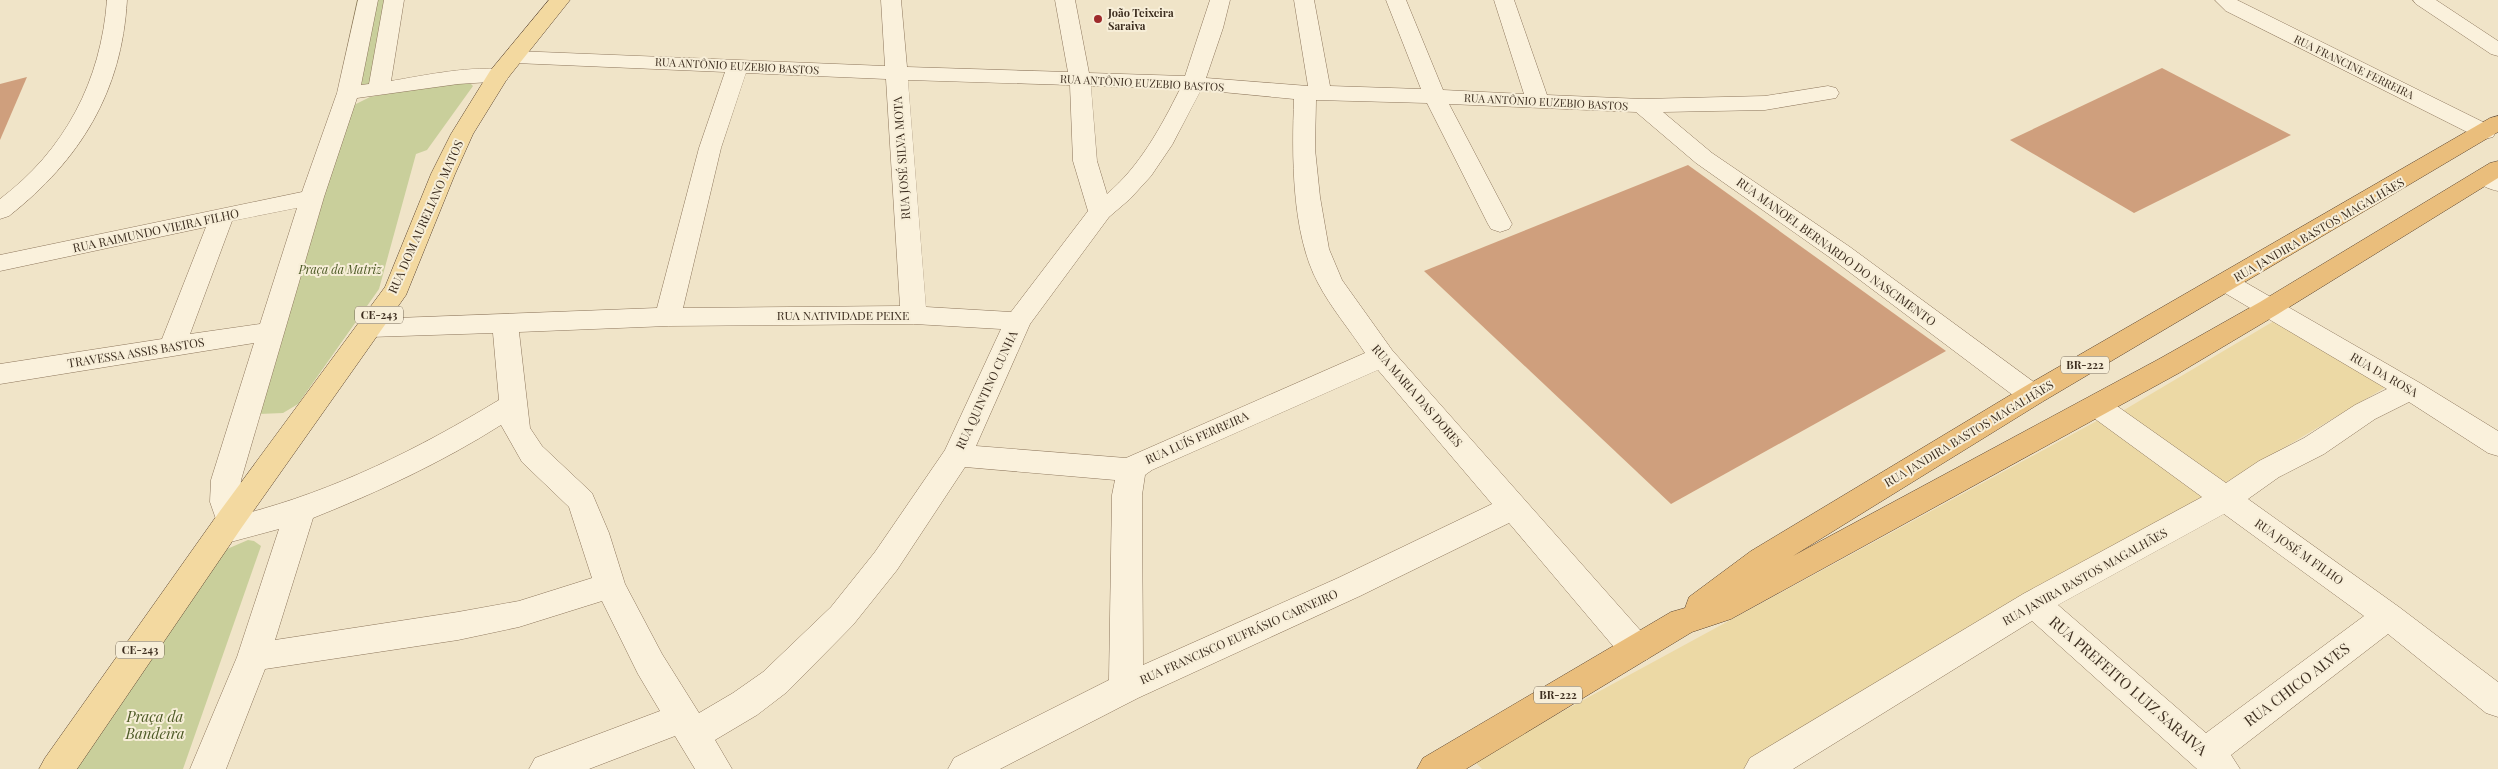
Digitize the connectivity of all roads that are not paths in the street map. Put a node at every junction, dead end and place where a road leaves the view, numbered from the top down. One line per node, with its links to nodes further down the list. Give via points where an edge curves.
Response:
1 (117, 0): 32 (street, via 111,52 94,97 52,166)
2 (368, 0): 22 (street)
3 (394, 0): 21 (street)
4 (560, 0): 15 (main road, RUA DOM AURELIANO MATOS / CE-243)
5 (891, 0): 17 (street, RUA JOSÉ SILVA MOTA)
6 (1065, 0): 19 (street)
7 (1220, 0): 20 (street, RUA QUINTINO CUNHA, via 1215,25)
8 (1304, 0): 23 (street, RUA MARIA DAS DORES)
9 (1396, 0): 25 (street)
10 (1504, 0): 26 (street)
11 (2210, 0): 13 (street, RUA FRANCINE FERREIRA)
12 (2423, 0): 14 (street)
13 (2229, 4): 28 (street, RUA FRANCINE FERREIRA)
14 (2498, 50)
15 (515, 57): 16 (street, RUA ANTÔNIO EUZEBIO BASTOS); 18 (main road, RUA DOM AURELIANO MATOS / CE-243)
16 (738, 66): 17 (street, RUA ANTÔNIO EUZEBIO BASTOS); 41 (street, via 706,164)
17 (896, 74): 19 (street, RUA ANTÔNIO EUZEBIO BASTOS); 40 (street, RUA JOSÉ SILVA MOTA)
18 (498, 76): 21 (street); 44 (main road, RUA DOM AURELIANO MATOS / CE-243, via 459,142 397,289)
19 (1080, 80): 20 (street, RUA ANTÔNIO EUZEBIO BASTOS); 33 (street, via 1085,161)
20 (1194, 83): 23 (street, RUA ANTÔNIO EUZEBIO BASTOS); 33 (street, RUA QUINTINO CUNHA, via 1167,132 1132,184)
21 (379, 88): 22 (street)
22 (348, 93): 31 (street)
23 (1312, 93): 25 (street, RUA ANTÔNIO EUZEBIO BASTOS); 47 (street, RUA MARIA DAS DORES, via 1306,178 1317,249 1330,282)
24 (1828, 93): 27 (street, RUA ANTÔNIO EUZEBIO BASTOS, via 1765,103)
25 (1435, 97): 26 (street, RUA ANTÔNIO EUZEBIO BASTOS); 36 (street)
26 (1538, 102): 27 (street, RUA ANTÔNIO EUZEBIO BASTOS)
27 (1642, 106): 50 (street, RUA MANOEL BERNARDO DO NASCIMENTO, via 1704,158 1841,253)
28 (2492, 128): 30 (highway, RUA JANDIRA BASTOS MAGALHÃES / BR-222)
29 (2494, 176): 35 (highway, RUA JANDIRA BASTOS MAGALHÃES / BR-222)
30 (2399, 182): 35 (highway, via 2408,195); 38 (highway, RUA JANDIRA BASTOS MAGALHÃES / BR-222)
31 (312, 197): 34 (street, RUA RAIMUNDO VIEIRA FILHO); 45 (street)
32 (0, 211)
33 (1100, 212): 42 (street, RUA QUINTINO CUNHA)
34 (222, 217): 37 (street, RUA RAIMUNDO VIEIRA FILHO); 46 (street)
35 (2416, 218): 39 (highway, RUA JANDIRA BASTOS MAGALHÃES / BR-222)
36 (1500, 224)
37 (0, 263)
38 (2227, 283): 39 (street, RUA DA ROSA); 50 (highway, RUA JANDIRA BASTOS MAGALHÃES / BR-222)
39 (2269, 308): 49 (street, RUA DA ROSA); 52 (highway, RUA JANDIRA BASTOS MAGALHÃES / BR-222)
40 (914, 315): 41 (street, RUA NATIVIDADE PEIXE); 42 (street, RUA NATIVIDADE PEIXE)
41 (668, 317): 43 (street, RUA NATIVIDADE PEIXE)
42 (1018, 320): 54 (street, RUA QUINTINO CUNHA)
43 (505, 324): 44 (street, RUA NATIVIDADE PEIXE); 51 (street)
44 (370, 328): 59 (main road, RUA DOM AURELIANO MATOS / CE-243)
45 (271, 331): 46 (street, TRAVESSA ASSIS BASTOS); 59 (street, via 226,480)
46 (172, 348): 48 (street, TRAVESSA ASSIS BASTOS)
47 (1382, 356): 55 (street, RUA LUÍS FERREIRA, via 1157,455); 57 (street, RUA MARIA DAS DORES)
48 (0, 374)
49 (2410, 390): 53 (street, RUA DA ROSA); 56 (street, RUA JANIRA BASTOS MAGALHÃES, via 2365,412)
50 (2032, 396): 63 (highway, RUA JANDIRA BASTOS MAGALHÃES / BR-222, via 1762,560 1709,597)
51 (512, 405): 58 (street, via 446,445 370,483); 60 (street, via 516,429 532,454 581,501)
52 (2097, 406): 56 (street, RUA JOSÉ M FILHO); 63 (highway, RUA JANDIRA BASTOS MAGALHÃES / BR-222, via 1720,610)
53 (2498, 445)
54 (957, 454): 55 (street); 68 (street, RUA QUINTINO CUNHA, via 886,561 842,616 775,682 745,704)
55 (1131, 470): 66 (street, RUA LUÍS FERREIRA, via 1127,495)
56 (2225, 499): 61 (street, RUA JANIRA BASTOS MAGALHÃES); 62 (street, RUA JOSÉ M FILHO)
57 (1514, 507): 64 (street, RUA MARIA DAS DORES); 66 (street, RUA FRANCISCO EUFRÁSIO CARNEIRO, via 1349,587)
58 (300, 511): 59 (street); 65 (street)
59 (227, 526): 71 (main road, CE-243)
60 (610, 585): 65 (street, via 519,614); 68 (street, via 650,664)
61 (2034, 603): 69 (street, RUA PREFEITO LUIZ SARAIVA); 76 (street, RUA JANIRA BASTOS MAGALHÃES)
62 (2388, 616): 67 (street, RUA JOSÉ M FILHO); 69 (street, RUA CHICO ALVES)
63 (1682, 622): 64 (highway, RUA JANDIRA BASTOS MAGALHÃES / BR-222)
64 (1636, 649): 70 (highway, RUA JANDIRA BASTOS MAGALHÃES / BR-222)
65 (253, 657): 72 (street)
66 (1126, 688): 75 (street, RUA FRANCISCO EUFRÁSIO CARNEIRO)
67 (2498, 702)
68 (688, 726): 73 (street, RUA QUINTINO CUNHA); 74 (street)
69 (2214, 761)
70 (1453, 765)
71 (57, 769)
72 (208, 769)
73 (547, 769)
74 (714, 769)
75 (966, 769)
76 (1762, 769)

